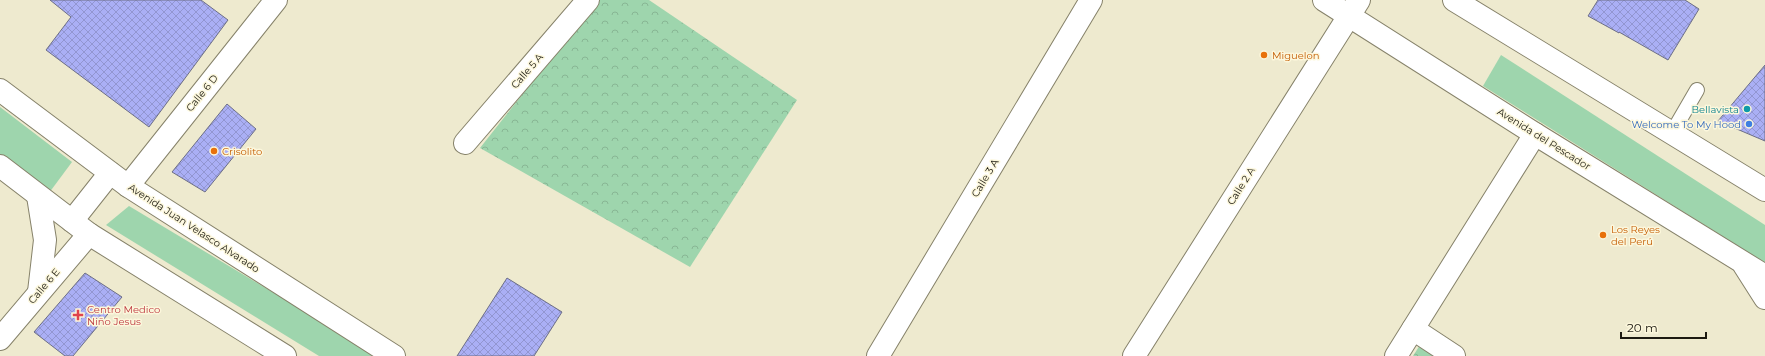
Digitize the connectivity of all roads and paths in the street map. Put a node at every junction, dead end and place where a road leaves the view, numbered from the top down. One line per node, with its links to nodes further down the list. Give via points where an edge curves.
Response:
1 (276, 0): 14 (main road, Calle 6 D)
2 (588, 0): 11 (main road, Calle 5 A)
3 (1091, 0): 27 (main road, Calle 3 A)
4 (1324, 0): 6 (main road, Avenida del Pescador)
5 (1454, 0): 9 (main road)
6 (1354, 8): 10 (main road, Avenida del Pescador); 28 (main road, Calle 2 A)
7 (0, 90): 13 (main road, Avenida Juan Velasco Alvarado)
8 (1697, 90): 9 (lane)
9 (1672, 133): 15 (main road)
10 (1535, 134): 19 (main road, Avenida del Pescador); 23 (main road)
11 (465, 142)
12 (0, 166): 16 (main road)
13 (110, 173): 14 (main road, Avenida Juan Velasco Alvarado); 17 (main road)
14 (128, 186): 26 (main road, Avenida Juan Velasco Alvarado)
15 (1762, 187)
16 (38, 196): 17 (main road); 21 (main road, via 45,240)
17 (72, 221): 18 (main road)
18 (89, 234): 21 (main road, Calle 6 E); 25 (main road)
19 (1742, 262): 20 (main road, Avenida del Pescador); 22 (main road)
20 (1765, 276)
21 (39, 292): 24 (main road, Calle 6 E)
22 (1765, 298)
23 (1413, 329): 29 (main road); 30 (main road)
24 (0, 339)
25 (285, 356)
26 (394, 356)
27 (878, 356)
28 (1134, 356)
29 (1396, 356)
30 (1454, 356)

